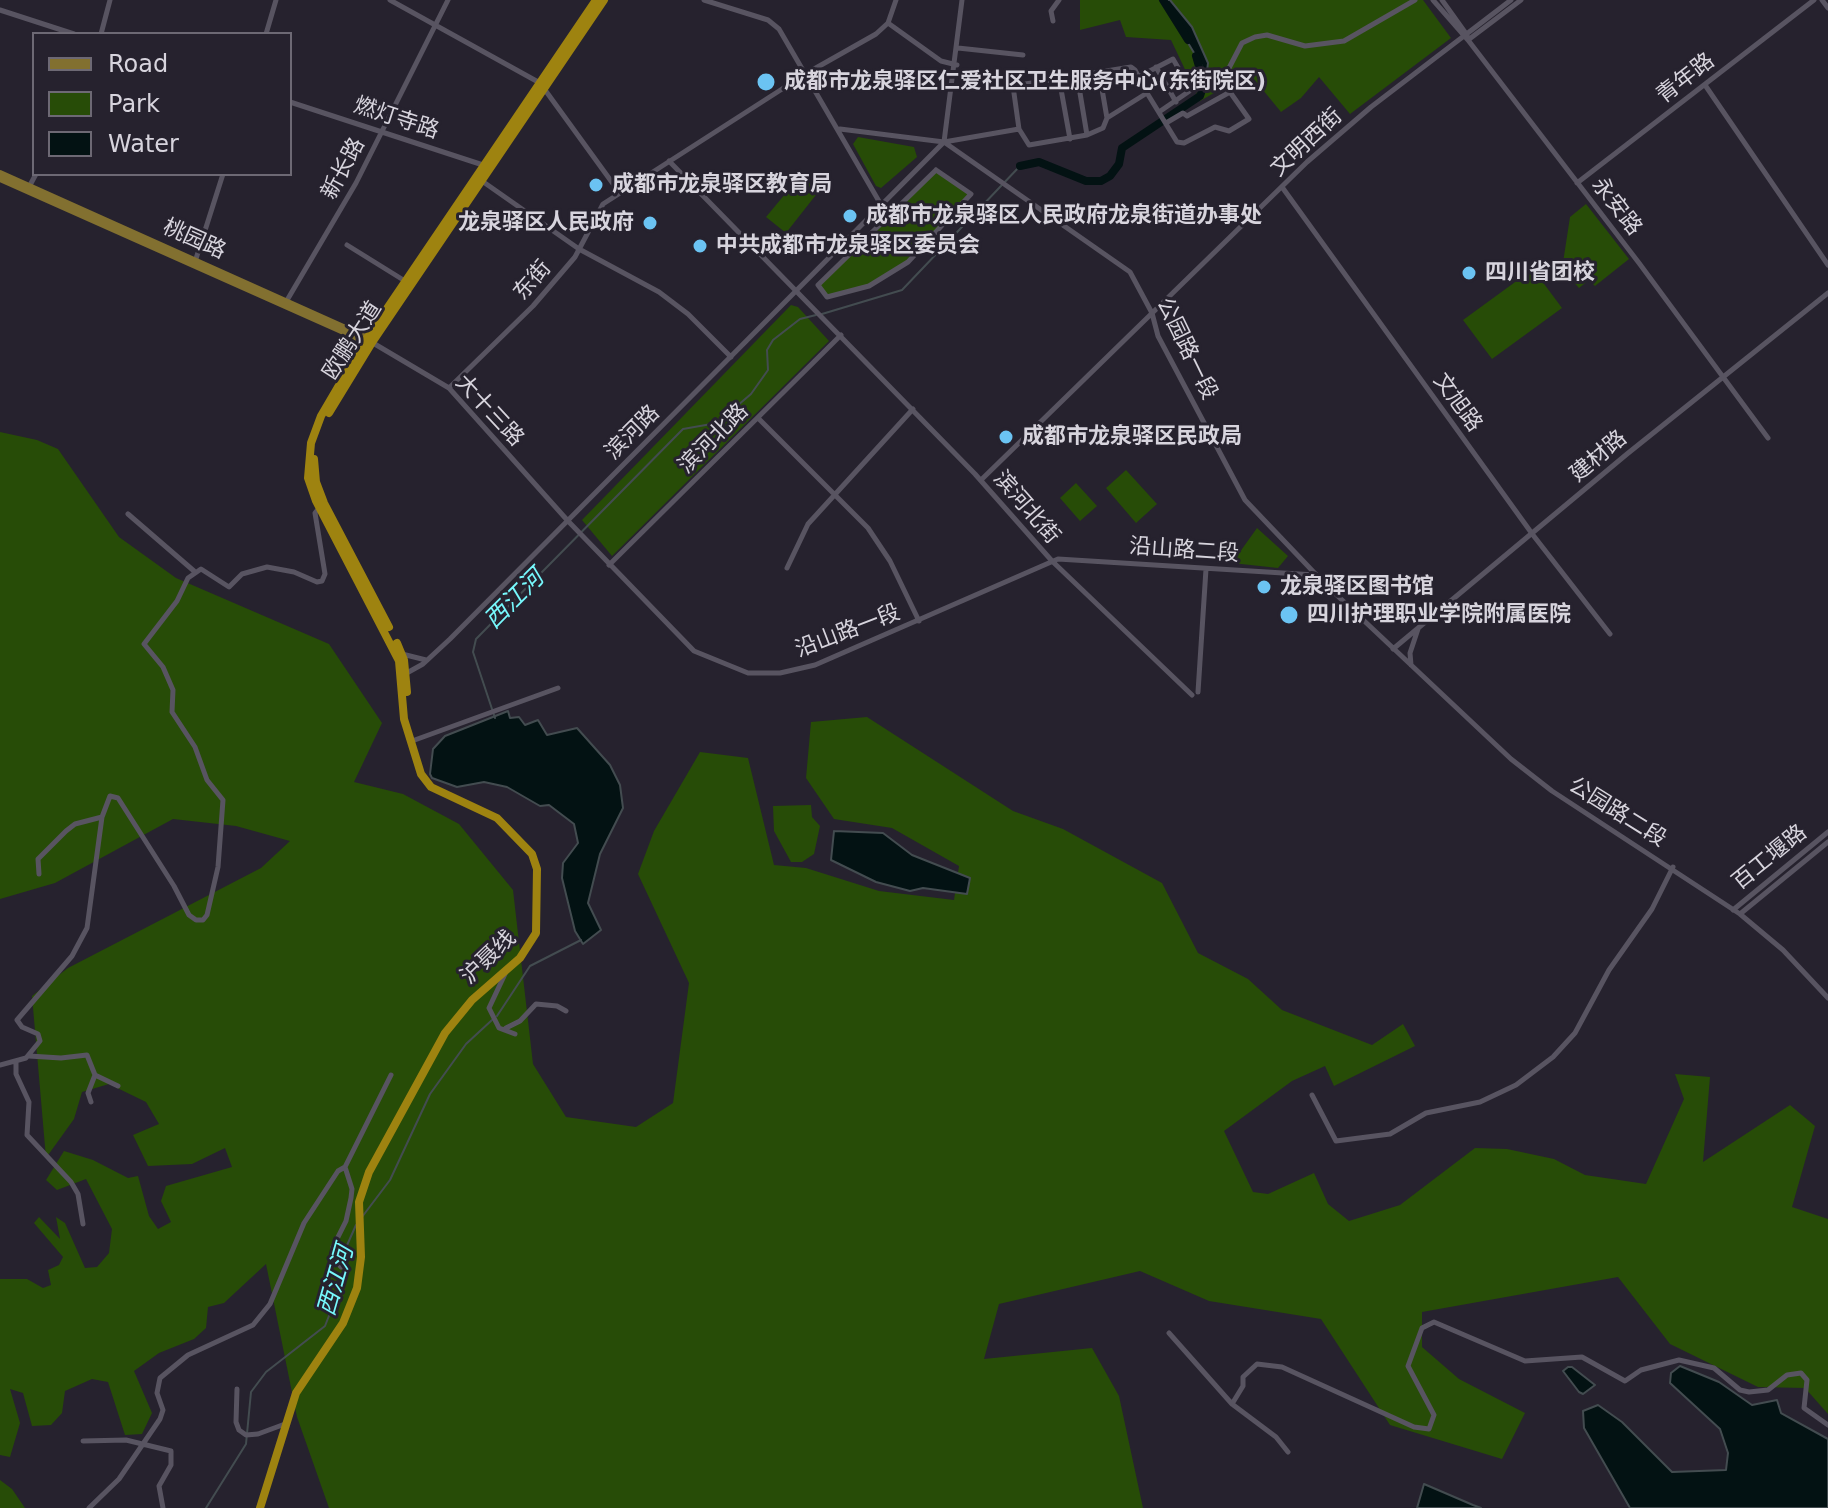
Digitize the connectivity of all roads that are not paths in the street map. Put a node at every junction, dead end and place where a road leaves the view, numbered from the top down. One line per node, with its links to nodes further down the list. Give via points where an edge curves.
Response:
1 (110, 0): 24 (street)
2 (276, 0): 25 (street)
3 (390, 0): 21 (street)
4 (448, 0): 21 (street, 新长路)
5 (596, 0): 38 (highway, 欧鹏大道)
6 (604, 0): 38 (highway, 欧鹏大道)
7 (704, 0): 33 (street, via 768,20)
8 (896, 0): 22 (street)
9 (962, 0): 27 (street)
10 (1059, 0): 20 (street, via 1051,11)
11 (1415, 0): 31 (street, via 1362,33 1333,44 1305,46 1267,35 1255,37 1242,43)
12 (1433, 0): 26 (street, 永安路)
13 (1442, 0): 26 (street)
14 (1511, 0): 26 (street)
15 (1521, 0): 26 (street)
16 (1814, 0): 37 (street, 青年路)
17 (1822, 0): 18 (street)
18 (1828, 8)
19 (0, 10): 23 (street)
20 (1053, 21)
21 (435, 23): 38 (street); 46 (street, 新长路)
22 (888, 23): 29 (street, via 941,61); 33 (street, 东街)
23 (68, 32)
24 (102, 32)
25 (267, 32)
26 (1464, 38): 57 (street, 永安路); 58 (street, 文明西街, via 1371,107)
27 (958, 48): 28 (street); 29 (street)
28 (1023, 55)
29 (957, 65): 49 (street)
30 (1156, 67): 35 (street); 40 (street); 40 (street, via 1173,59 1191,90)
31 (1229, 68)
32 (1099, 71): 34 (street); 35 (street, via 1131,67); 42 (street)
33 (807, 73): 44 (street); 50 (street, 东街)
34 (1077, 75): 36 (street); 47 (street)
35 (1138, 77): 39 (street)
36 (1059, 78): 45 (street, via 1013,86); 48 (street)
37 (1705, 85): 57 (street, 青年路); 66 (street)
38 (542, 86): 51 (highway, 欧鹏大道); 60 (street)
39 (1147, 93): 42 (street); 43 (street)
40 (1176, 102): 43 (street)
41 (292, 103): 46 (street, 燃灯寺路)
42 (1107, 118): 47 (street, via 1103,128)
43 (1163, 118): 43 (street, via 1177,142 1184,143 1215,127 1229,131 1249,119 1230,92 1187,116)
44 (839, 129): 49 (street); 62 (street)
45 (1019, 129): 48 (street, via 1029,145); 49 (street)
46 (383, 131): 51 (street, 燃灯寺路); 70 (street, 新长路)
47 (1087, 135): 48 (street)
48 (1070, 139)
49 (944, 142): 62 (street, 滨河路); 71 (street, 公园路一段, via 1130,272)
50 (669, 161): 60 (street, 东街); 68 (street, 滨河北街)
51 (488, 167): 56 (highway, 欧鹏大道)
52 (0, 173): 59 (main road, 桃园路)
53 (35, 176): 59 (street)
54 (222, 176): 65 (street)
55 (0, 179): 59 (main road)
56 (479, 179): 64 (street); 67 (highway, 欧鹏大道); 73 (highway, 欧鹏大道)
57 (1577, 183): 75 (street, 永安路)
58 (1282, 187): 71 (street, 文明西街); 85 (street, 文旭路)
59 (28, 189): 65 (main road, 桃园路)
60 (619, 192): 64 (street, 东街, via 603,204)
61 (971, 194): 61 (street, via 936,170 818,285 827,297 869,286 908,262)
62 (880, 203): 68 (street, 滨河路)
63 (347, 245): 67 (street)
64 (579, 249): 74 (street, via 659,292); 76 (street, 东街, via 533,306)
65 (195, 263): 70 (main road, 桃园路)
66 (1828, 265)
67 (405, 281): 73 (highway, 欧鹏大道)
68 (795, 290): 72 (street, 滨河北街); 74 (street, 滨河路)
69 (1828, 293): 75 (street, 建材路)
70 (285, 303): 73 (main road, 桃园路)
71 (1152, 313): 80 (street, 文明西街); 92 (street, 公园路一段, via 1158,336 1245,500)
72 (839, 333): 77 (street, 滨河北街); 78 (street, 滨河北路)
73 (369, 341): 76 (street, 大十三路); 82 (highway, 沪聂线, via 321,416 311,443 308,478); 97 (highway, 欧鹏大道, via 319,431 313,469 324,503)
74 (731, 357): 84 (street, 滨河路)
75 (1722, 378): 79 (street, 永安路); 85 (street, 建材路)
76 (449, 388): 84 (street, 大十三路)
77 (913, 409): 80 (street, 滨河北街); 81 (street)
78 (758, 418): 81 (street); 88 (street, 滨河北路)
79 (1768, 438)
80 (981, 480): 87 (street, 滨河北街)
81 (832, 494): 89 (street, via 798,540); 93 (street, via 868,528)
82 (319, 508): 91 (street, via 315,513 322,581 267,567 242,574 229,587 201,569); 100 (highway, 沪聂线)
83 (128, 514): 91 (street)
84 (568, 521): 86 (street, 大十三路); 98 (street, 滨河路)
85 (1533, 535): 94 (street, 建材路); 95 (street, 文旭路)
86 (595, 549): 88 (street, 沿山路一段)
87 (1052, 561): 90 (street, 沿山路二段); 90 (street, 滨河北街, via 1195,694); 93 (street, 沿山路一段)
88 (609, 565): 93 (street, 沿山路一段, via 694,651 748,673 815,665)
89 (787, 568)
90 (1206, 569): 92 (street, 沿山路二段)
91 (194, 571): 103 (street, via 144,644 163,667 173,690 172,712 223,800 218,867 203,920 189,915 115,796 105,803)
92 (1316, 575): 96 (street, 公园路一段)
93 (919, 621)
94 (1419, 628): 96 (street, 建材路); 99 (street)
95 (1610, 634)
96 (1393, 649): 99 (street, 公园路二段)
97 (402, 654): 98 (street); 100 (highway, 欧鹏大道)
98 (427, 660): 100 (street, 滨河路)
99 (1411, 666): 106 (street, 公园路二段, via 1552,791)
100 (404, 674): 102 (highway, 沪聂线, via 404,719)
101 (558, 688): 102 (street)
102 (412, 739): 110 (highway, 沪聂线, via 428,784 497,818 535,862 536,933)
103 (102, 817): 107 (street, via 66,831 38,859); 115 (street, via 87,928 72,956 17,1020 38,1034 40,1041)
104 (1828, 832): 108 (street, 百工堰路)
105 (1828, 842): 109 (street, 百工堰路)
106 (1673, 867): 108 (street, 公园路二段); 121 (street, via 1575,1033 1516,1085 1480,1102 1426,1113 1390,1134 1336,1141)
107 (39, 874)
108 (1733, 910): 109 (street, 公园路二段)
109 (1740, 914): 111 (street, 公园路二段)
110 (508, 970): 113 (street, via 489,1008 499,1028); 124 (highway, 沪聂线, via 472,1000 445,1033 369,1172)
111 (1828, 998)
112 (566, 1011): 113 (street, via 536,1004)
113 (506, 1028): 114 (street)
114 (515, 1034)
115 (28, 1055): 116 (street); 118 (street, via 87,1055)
116 (16, 1060): 117 (street); 126 (street, via 16,1074 29,1102 27,1135 71,1182)
117 (1, 1062)
118 (95, 1075): 120 (street); 122 (street, via 88,1093)
119 (391, 1075): 123 (street)
120 (118, 1086)
121 (1312, 1095)
122 (91, 1102)
123 (345, 1167): 125 (street, via 352,1189); 134 (street, via 304,1223 281,1284 253,1325 188,1355 160,1378 157,1393 163,1410)
124 (359, 1214): 125 (street); 131 (highway, 沪聂线, via 360,1273 351,1306 296,1393)
125 (346, 1221): 127 (street, via 333,1247)
126 (83, 1224)
127 (341, 1267)
128 (1169, 1333): 130 (street)
129 (237, 1389): 131 (street, via 236,1422 248,1435)
130 (1232, 1404): 132 (street, via 1243,1377 1257,1364 1282,1367 1429,1429 1434,1415 1408,1366 1422,1328 1434,1322 1525,1361 1582,1357 1625,1381 1641,1370 1679,1360 1714,1368 1749,1392 1768,1390 1787,1375 1801,1373 1807,1380 1804,1408); 135 (street)
131 (285, 1424): 138 (highway, 沪聂线)
132 (1828, 1425)
133 (83, 1441): 134 (street)
134 (142, 1445): 136 (street, via 119,1479); 137 (street, via 171,1451 171,1465 159,1486)
135 (1288, 1452)
136 (89, 1508)
137 (163, 1508)
138 (260, 1508)

